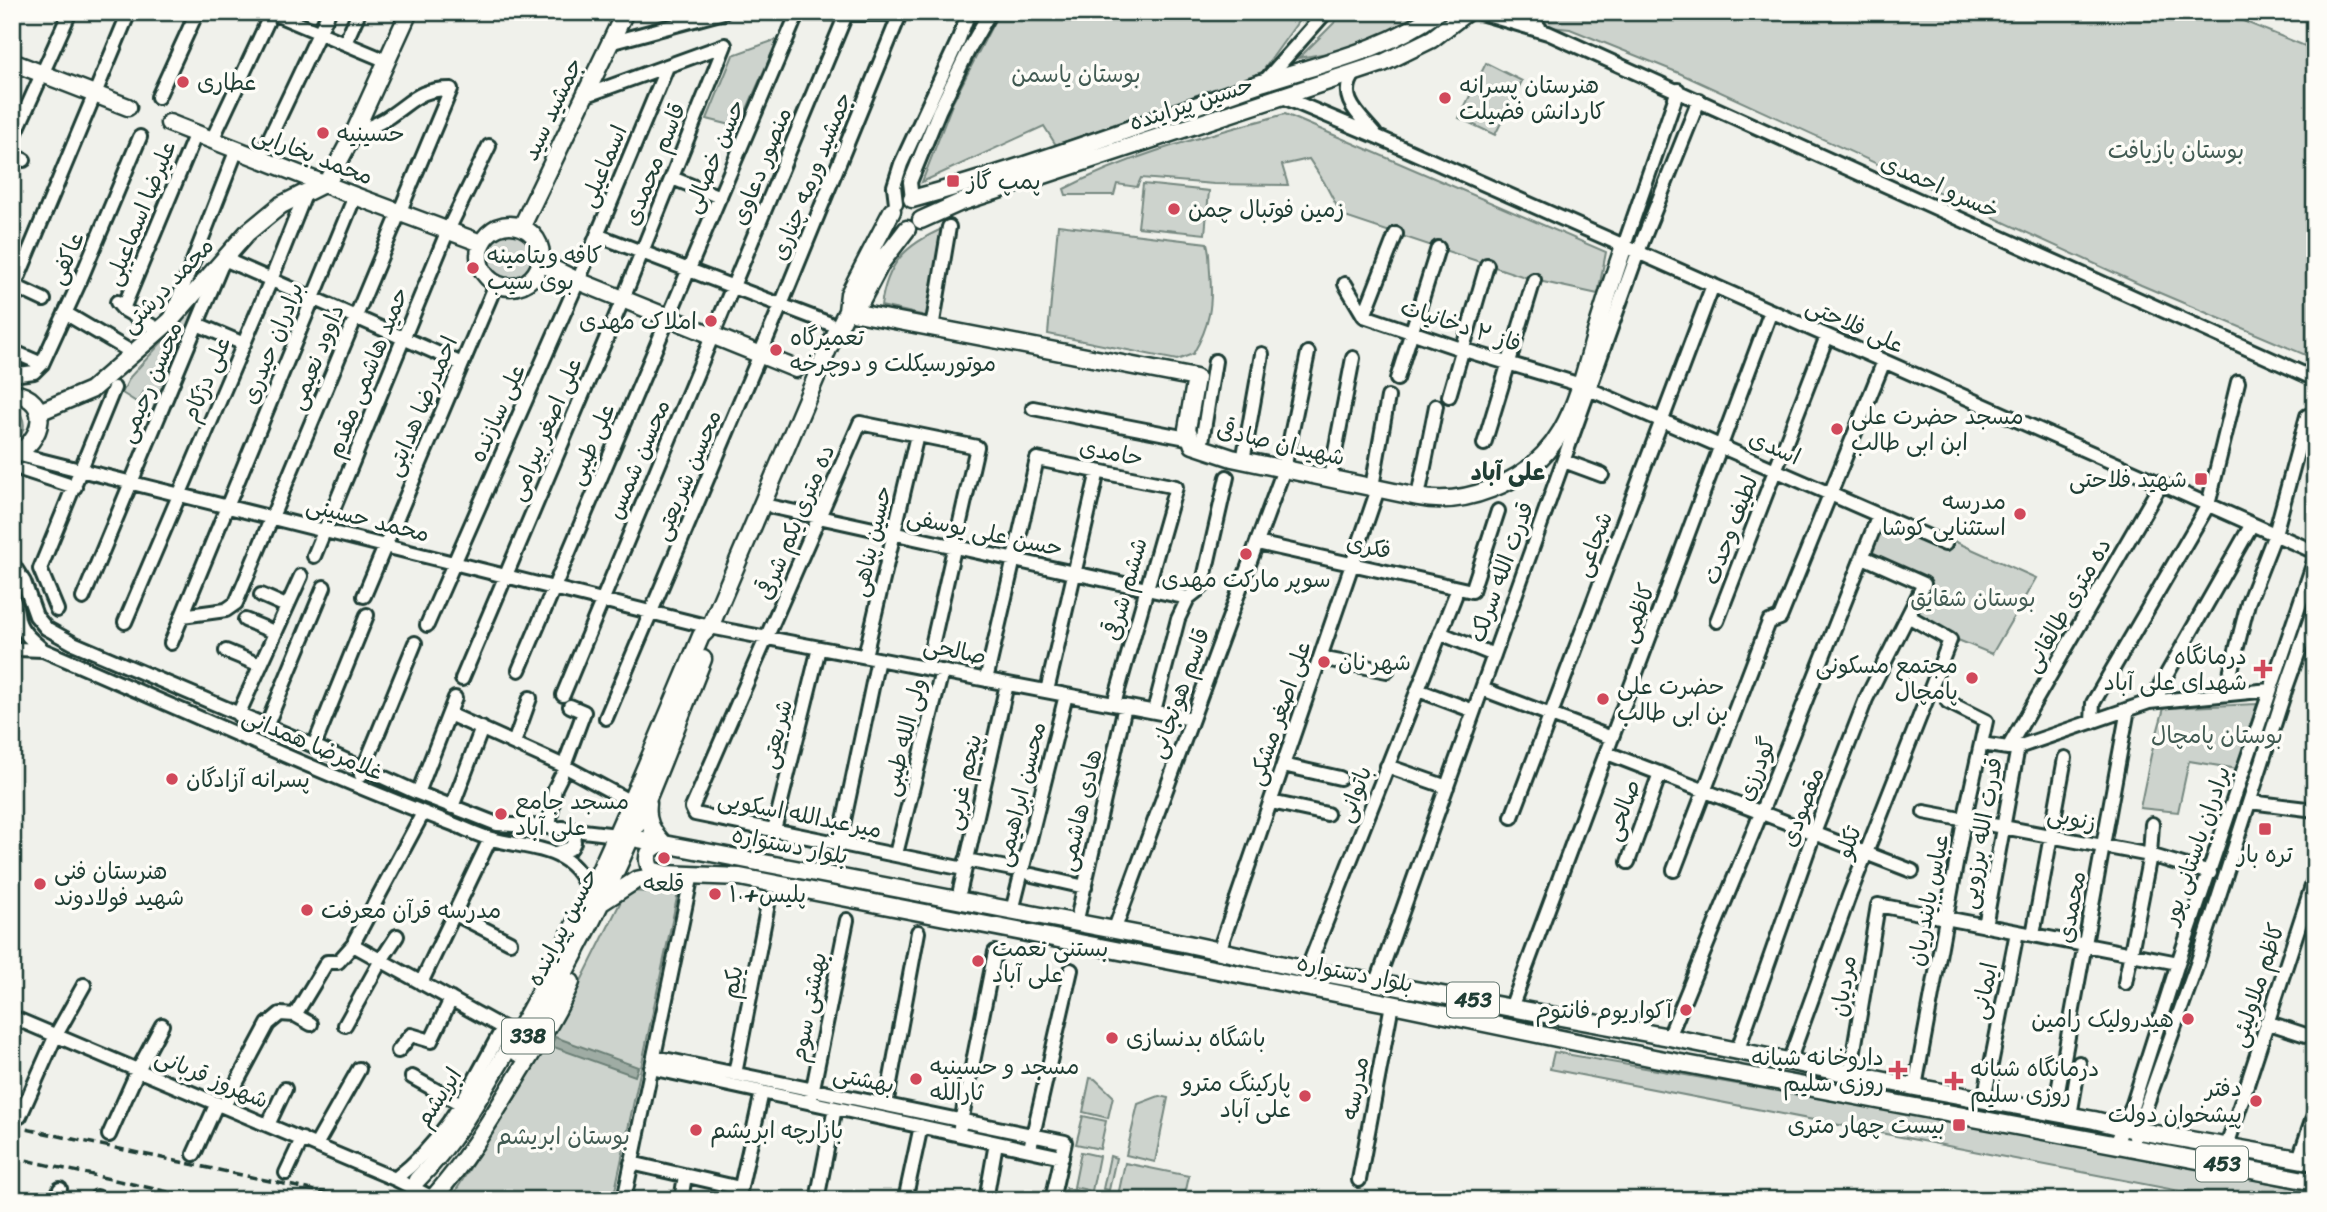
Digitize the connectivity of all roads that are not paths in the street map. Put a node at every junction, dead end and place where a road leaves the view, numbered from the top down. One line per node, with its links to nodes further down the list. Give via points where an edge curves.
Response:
1 (70, 12): 28 (street)
2 (129, 12): 31 (street)
3 (197, 12): 33 (street)
4 (329, 12): 20 (street)
5 (359, 12): 22 (street)
6 (409, 12): 24 (main road)
7 (625, 12): 23 (main road, جمشید سید)
8 (724, 12): 18 (street)
9 (969, 12): 52 (street, via 901,164 894,186)
10 (990, 12): 52 (street, via 939,111)
11 (1438, 12): 29 (main road, حسین پیراینده, via 1377,47)
12 (1467, 12): 27 (main road, حسین پیراینده / 338, via 1432,40)
13 (1477, 12): 21 (street)
14 (1520, 12): 21 (street)
15 (271, 13): 20 (street); 42 (street)
16 (798, 13): 17 (street); 51 (street, حسن خصالی)
17 (846, 13): 75 (street, منصور دعاوی); 80 (street, جمشید ورمه چناری, via 900,14)
18 (710, 14): 23 (street)
19 (1322, 15): 29 (street)
20 (319, 32): 22 (street); 46 (street)
21 (1548, 33): 30 (street, خسرو احمدی)
22 (345, 43): 24 (street)
23 (609, 43): 32 (main road, جمشید سید)
24 (387, 61): 39 (main road)
25 (12, 62): 28 (main road)
26 (667, 67): 32 (street); 47 (street, قاسم محمدی, via 725,45); 59 (street, اسماعیلی)
27 (1355, 73): 34 (main road, حسین پیراینده / 338); 40 (street, via 1346,92 1348,100)
28 (42, 74): 31 (main road); 43 (street)
29 (1264, 82): 52 (main road, حسین پیراینده)
30 (1678, 90): 35 (street, خسرو احمدی); 62 (street)
31 (95, 94): 36 (main road); 67 (street)
32 (584, 96): 55 (main road, جمشید سید)
33 (158, 97)
34 (1283, 97): 40 (street, علی فلاحتی); 54 (main road, حسین پیراینده / 338, via 959,202)
35 (1699, 100): 62 (street); 112 (street, خسرو احمدی)
36 (128, 107)
37 (169, 123): 38 (main road, محمد بخارایی)
38 (196, 133): 42 (main road, محمد بخارایی); 89 (street, علیرضا اسماعیلی, via 120,306)
39 (354, 134): 48 (main road); 53 (street, داوود نعیمی, via 389,117 414,97 451,89)
40 (1378, 136): 62 (street, علی فلاحتی)
41 (141, 137): 83 (street, عاکفی)
42 (212, 140): 45 (main road, محمد بخارایی)
43 (12, 141)
44 (489, 146): 57 (street, حمید هاشمی مقدم)
45 (237, 149): 46 (main road, محمد بخارایی); 89 (street)
46 (260, 158): 48 (main road, محمد بخارایی)
47 (671, 178): 51 (street); 63 (street, قاسم محمدی)
48 (323, 184): 49 (main road, محمد درشتی); 50 (main road, محمد بخارایی)
49 (306, 192): 64 (main road, محمد درشتی, via 281,205 247,233); 69 (street, علی دژکام)
50 (355, 196): 53 (main road, محمد بخارایی); 77 (street, برادران حیدری)
51 (720, 197): 68 (street, حسن خصالی)
52 (900, 204): 54 (main road, via 893,219 899,226); 54 (main road, via 919,204 922,212); 81 (main road, حسین پیراینده / 338, via 849,293)
53 (399, 212): 57 (main road, محمد بخارایی); 85 (street, داوود نعیمی)
54 (914, 224): 81 (main road, حسین پیراینده / 338, via 881,263 862,299)
55 (522, 226): 60 (main road, via 494,228); 65 (main road, via 536,237)
56 (949, 227): 90 (street)
57 (448, 230): 60 (main road, محمد بخارایی); 94 (street, حمید هاشمی مقدم)
58 (1396, 234): 84 (street)
59 (597, 235): 63 (street); 71 (street, اسماعیلی)
60 (481, 243): 72 (main road, via 482,271)
61 (1438, 248): 91 (street)
62 (1631, 249): 74 (street, علی فلاحتی); 114 (main road, شهیدان صادقی)
63 (641, 252): 68 (street); 78 (street, قاسم محمدی)
64 (224, 260): 69 (street); 88 (street, محسن رحیمی); 89 (main road, محمد درشتی)
65 (541, 263): 71 (main road); 72 (main road, via 527,282 512,287)
66 (1488, 265): 97 (street)
67 (16, 270): 76 (street)
68 (688, 270): 75 (street); 86 (street, حسن خصالی)
69 (271, 280): 77 (street); 95 (street, علی دژکام)
70 (1534, 280): 106 (street)
71 (578, 281): 78 (main road); 168 (street, علی سازنده)
72 (496, 284): 108 (street, احمدرضا هدایتی)
73 (1345, 284): 84 (street, فاز ۲ دخانیات)
74 (1713, 285): 82 (street, علی فلاحتی); 124 (street, شجاعی)
75 (734, 287): 80 (street); 92 (street, منصور دعاوی)
76 (13, 288): 79 (street)
77 (313, 299): 85 (street); 149 (street, برادران حیدری)
78 (622, 299): 86 (main road); 172 (street, علی اصغر بیرامی)
79 (44, 300)
80 (781, 305): 87 (street); 102 (street, جمشید ورمه چناری)
81 (847, 311): 90 (main road, شهیدان صادقی); 96 (main road, حسین پیراینده / 338)
82 (1771, 311): 93 (street, علی فلاحتی); 128 (street, کاظمی)
83 (65, 313): 99 (street); 107 (street, عاکفی)
84 (1364, 316): 91 (street, فاز ۲ دخانیات)
85 (355, 317): 94 (street); 153 (street, داوود نعیمی)
86 (668, 317): 92 (main road); 175 (street, علی طیبی)
87 (828, 323)
88 (197, 324): 95 (street); 140 (street, محسن رحیمی)
89 (165, 325): 99 (main road, محمد درشتی)
90 (932, 328): 126 (main road, شهیدان صادقی, via 1196,378 1187,429)
91 (1412, 332): 97 (street, فاز ۲ دخانیات); 111 (street)
92 (713, 335): 102 (main road); 183 (street, محسن شمس)
93 (1827, 336): 105 (street, علی فلاحتی); 135 (street, لطیف وحدت)
94 (404, 339): 108 (street); 156 (street, حمید هاشمی مقدم)
95 (244, 344): 145 (street, علی دژکام)
96 (828, 349): 109 (main road, via 812,364); 119 (main road, حسین پیراینده / 338)
97 (1461, 349): 106 (street, فاز ۲ دخانیات); 117 (street)
98 (12, 351): 107 (street)
99 (133, 354): 122 (main road, محمد درشتی, via 91,390)
100 (1262, 354): 130 (street)
101 (1308, 354): 132 (street, قاسم هونجانی)
102 (761, 355): 109 (main road); 187 (street, محسن شریعتی)
103 (1353, 358): 139 (street)
104 (1215, 361): 126 (street)
105 (1884, 361): 141 (street, علی فلاحتی); 146 (street)
106 (1508, 363): 114 (street, فاز ۲ دخانیات); 127 (street)
107 (42, 364): 110 (street, via 34,372)
108 (462, 364): 161 (street, احمدرضا هدایتی)
109 (796, 369): 119 (main road)
110 (12, 375)
111 (1397, 379)
112 (2315, 379)
113 (2238, 382): 148 (street)
114 (1585, 387): 124 (street, اسدی); 131 (street, قدرت الله سرلک); 147 (main road, شهیدان صادقی, via 1550,448 1511,482 1455,499)
115 (114, 388): 134 (street)
116 (12, 393): 122 (main road, via 26,396)
117 (1449, 396)
118 (1388, 397): 144 (street, علی اصغر مشکی)
119 (805, 405): 196 (main road, حسین پیراینده / 338)
120 (1436, 406): 147 (street)
121 (1033, 408): 126 (street)
122 (39, 412): 129 (main road, via 36,436 26,449)
123 (2307, 416): 158 (street)
124 (1662, 421): 128 (street, اسدی); 236 (street, شجاعی)
125 (917, 435): 154 (street, ده متری یکم شرقی, via 860,423); 157 (street, حسین پناهی); 162 (street, via 976,447)
126 (1196, 443): 130 (main road, شهیدان صادقی)
127 (1484, 444)
128 (1721, 446): 135 (street, اسدی); 242 (street, کاظمی)
129 (14, 454): 134 (street, محمد حسینی)
130 (1243, 461): 132 (main road, شهیدان صادقی)
131 (1564, 461): 137 (street); 206 (street, قدرت الله سرلک)
132 (1284, 469): 139 (main road, شهیدان صادقی); 159 (street, قاسم هونجانی)
133 (23, 470): 142 (street)
134 (82, 470): 140 (street, محمد حسینی); 142 (street)
135 (1775, 470): 146 (street, اسدی); 193 (street, لطیف وحدت)
136 (1098, 471): 143 (street, حامدی); 167 (street, حامدی, via 1037,458); 171 (street)
137 (1602, 475)
138 (1227, 477): 182 (street, via 1202,587)
139 (1330, 478): 144 (main road, شهیدان صادقی)
140 (131, 482): 145 (street, محمد حسینی); 181 (street, محسن رحیمی)
141 (2161, 484): 148 (street, علی فلاحتی); 246 (street, ده متری طالقانی)
142 (75, 487): 186 (street, via 40,569)
143 (1177, 487): 176 (street, ششم شرقی)
144 (1375, 488): 147 (main road, شهیدان صادقی); 170 (street, علی اصغر مشکی)
145 (179, 494): 149 (street, محمد حسینی); 194 (street, علی دژکام)
146 (1831, 494): 152 (street, اسدی); 257 (street)
147 (1418, 497)
148 (2208, 505): 155 (street, علی فلاحتی); 239 (street, via 2093,703)
149 (228, 506): 153 (street, محمد حسینی); 189 (street, برادران حیدری)
150 (773, 508): 154 (street, حسن علی یوسفی)
151 (1499, 511): 170 (street, فکری, via 1472,590)
152 (1879, 515): 160 (street, اسدی); 165 (street, گودرزی)
153 (273, 517): 156 (street, محمد حسینی); 189 (street, داوود نعیمی, via 236,603 226,610)
154 (821, 518): 157 (street, حسن علی یوسفی); 199 (street, ده متری یکم شرقی)
155 (2252, 524): 158 (street, علی فلاحتی); 227 (street, via 2159,688)
156 (325, 530): 161 (street, محمد حسینی); 164 (street, حمید هاشمی مقدم)
157 (894, 534): 162 (street, حسن علی یوسفی); 207 (street, حسین پناهی)
158 (2275, 534): 163 (street, علی فلاحتی); 222 (street, via 2248,603)
159 (1257, 543): 170 (street, فکری); 238 (street, قاسم هونجانی)
160 (1945, 544)
161 (385, 545): 168 (street, محمد حسینی); 178 (street, احمدرضا هدایتی)
162 (954, 547): 167 (street, حسن علی یوسفی); 211 (street)
163 (2315, 552)
164 (314, 556)
165 (1863, 557): 190 (street, مقصودی, via 1924,584); 267 (street, گودرزی)
166 (2315, 559): 220 (street, برادران باستانی پور)
167 (1014, 560): 171 (street, حسن علی یوسفی); 216 (street)
168 (454, 562): 172 (street, محمد حسینی); 195 (street, علی سازنده)
169 (12, 563): 235 (street, غلامرضا همدانی, via 46,628)
170 (1352, 564): 208 (street, علی اصغر مشکی)
171 (1074, 573): 176 (street, حسن علی یوسفی); 221 (street)
172 (506, 575): 175 (street, محمد حسینی); 215 (street, علی اصغر بیرامی)
173 (301, 576): 184 (street)
174 (324, 587): 240 (street)
175 (553, 587): 183 (street, محمد حسینی); 212 (street, علی طیبی)
176 (1146, 589): 182 (street, حسن علی یوسفی); 229 (street, ششم شرقی)
177 (261, 594): 184 (street)
178 (364, 596)
179 (1455, 596): 198 (street, باتوانی)
180 (12, 597): 191 (street, غلامرضا همدانی)
181 (83, 598)
182 (1188, 598): 232 (street, via 1178,619)
183 (602, 600): 187 (street, محمد حسینی); 223 (street, محسن شمس)
184 (286, 606): 197 (street)
185 (2315, 606): 262 (street, برادران باستانی پور)
186 (57, 610)
187 (652, 612): 196 (street, محمد حسینی); 237 (street, محسن شریعتی)
188 (367, 615): 245 (street)
189 (182, 616): 200 (street, برادران حیدری)
190 (1908, 616): 276 (street, مقصودی, via 1866,699); 284 (street, تکلو, via 1950,640)
191 (15, 620): 203 (street, غلامرضا همدانی)
192 (245, 620): 197 (street)
193 (1717, 621)
194 (125, 622)
195 (427, 625)
196 (710, 627): 199 (street, صالحی); 259 (main road, حسین پیراینده / 338, via 711,639); 260 (main road, حسین پیراینده / 338, via 701,636)
197 (274, 632): 210 (street)
198 (1440, 633): 206 (street); 219 (street, باتوانی)
199 (768, 638): 202 (street, صالحی); 275 (street, میرعبدالله اسکویی, via 692,808 695,814)
200 (171, 643)
201 (415, 643): 251 (street)
202 (818, 648): 207 (street, صالحی); 275 (street, شریعتی)
203 (43, 650): 204 (street); 255 (street, غلامرضا همدانی)
204 (12, 651)
205 (226, 651): 210 (street)
206 (1494, 655): 218 (street, قدرت الله سرلک)
207 (865, 656): 209 (street, صالحی)
208 (1320, 658): 214 (street); 249 (street, علی اصغر مشکی)
209 (878, 659): 211 (street, صالحی); 281 (street)
210 (260, 665): 235 (street)
211 (927, 668): 213 (street, صالحی)
212 (519, 670)
213 (943, 671): 216 (street, صالحی); 285 (street, ولی الله طیبی)
214 (1387, 671)
215 (462, 680)
216 (986, 680): 217 (street, صالحی)
217 (1007, 684): 221 (street, صالحی); 288 (street, پنجم غربی)
218 (1482, 689): 233 (street, قدرت الله سرلک); 236 (street)
219 (1418, 690): 233 (street); 250 (street, باتوانی)
220 (2270, 690): 222 (street); 292 (street, برادران باستانی پور)
221 (1047, 691): 224 (street, صالحی)
222 (2225, 694): 227 (street)
223 (563, 695)
224 (1066, 695): 229 (street, صالحی); 302 (street, محسن ابراهیمی)
225 (455, 698): 234 (street)
226 (530, 698): 243 (street)
227 (2160, 701): 231 (street)
228 (1948, 702): 244 (street, عباس بایندریان, via 1986,721)
229 (1119, 705): 232 (street, صالحی); 298 (street, هادی هاشمی)
230 (570, 706): 252 (street, via 584,712)
231 (2128, 709): 239 (street); 282 (street, محمدی)
232 (1154, 711): 238 (street, صالحی)
233 (1474, 711): 256 (street, قدرت الله سرلک)
234 (449, 714): 241 (street); 258 (street)
235 (238, 715): 240 (street, غلامرضا همدانی)
236 (1551, 715): 242 (street); 269 (street, شجاعی)
237 (606, 718)
238 (1192, 719): 308 (street, قاسم هونجانی)
239 (2092, 722): 246 (street)
240 (266, 727): 245 (street, غلامرضا همدانی)
241 (482, 728): 243 (street); 263 (street)
242 (1612, 738): 247 (street, کاظمی)
243 (514, 743): 252 (street)
244 (1981, 744): 246 (street); 270 (street, عباس بایندریان)
245 (314, 746): 251 (street, غلامرضا همدانی)
246 (2013, 748): 273 (street, قدرت الله برزویی)
247 (1607, 753): 253 (street); 329 (street, کاظمی)
248 (2065, 758): 277 (street)
249 (1283, 765): 254 (street); 261 (street, علی اصغر مشکی)
250 (1387, 766): 256 (street); 322 (street, باتوانی)
251 (364, 768): 255 (street); 258 (street, غلامرضا همدانی)
252 (563, 771): 260 (street); 272 (street, via 555,788)
253 (1660, 773): 257 (street); 287 (street, صالحی)
254 (1340, 778)
255 (357, 786): 266 (street, غلامرضا همدانی)
256 (1447, 788): 323 (street, قدرت الله سرلک)
257 (1704, 790): 267 (street); 290 (street)
258 (418, 793): 263 (street, غلامرضا همدانی)
259 (649, 794): 278 (main road, حسین پیراینده / 338); 280 (main road, via 650,829)
260 (631, 802): 278 (main road, حسین پیراینده / 338)
261 (1271, 802): 268 (street); 316 (street, علی اصغر مشکی)
262 (2250, 802): 264 (street); 364 (street, برادران باستانی پور, via 2196,967)
263 (452, 807): 272 (street, غلامرضا همدانی, via 497,824)
264 (2315, 810)
265 (1924, 812): 270 (street, زنوبی)
266 (423, 813): 279 (street, غلامرضا همدانی); 314 (street)
267 (1761, 813): 276 (street); 337 (street, گودرزی)
268 (1327, 814)
269 (1512, 817)
270 (1964, 821): 273 (street, زنوبی); 304 (street, عباس بایندریان)
271 (2152, 824): 286 (street)
272 (549, 827): 274 (street, غلامرضا همدانی)
273 (2004, 827): 277 (street, زنوبی); 307 (street, قدرت الله برزویی)
274 (563, 828): 278 (street, غلامرضا همدانی); 283 (street, via 574,842 571,848)
275 (774, 830): 281 (street, میرعبدالله اسکویی)
276 (1814, 833): 284 (street); 340 (street, مقصودی)
277 (2051, 835): 282 (street, زنوبی); 311 (street)
278 (624, 836): 280 (main road, بلوار دستواره / 453); 293 (main road, حسین پیراینده / 338)
279 (490, 839): 283 (street, غلامرضا همدانی); 303 (street)
280 (663, 843): 294 (main road, via 652,847 648,863 652,870); 306 (main road, بلوار دستواره / 453)
281 (839, 844): 285 (street, میرعبدالله اسکویی)
282 (2104, 847): 286 (street, زنوبی); 315 (street, محمدی)
283 (556, 853): 301 (street, via 575,866)
284 (1866, 853): 291 (street); 341 (street, تکلو)
285 (896, 855): 288 (street, میرعبدالله اسکویی)
286 (2150, 855): 292 (street, زنوبی); 318 (street)
287 (1628, 862)
288 (965, 865): 289 (street, میرعبدالله اسکویی); 299 (street, پنجم غربی)
289 (1012, 869)
290 (1674, 870)
291 (1912, 871)
292 (2210, 873): 320 (street, برادران باستانی پور)
293 (607, 874): 294 (main road); 301 (main road, حسین پیراینده / 338)
294 (664, 874): 295 (main road, بلوار دستواره / 453); 301 (main road, بلوار دستواره / 453, via 636,880)
295 (692, 874): 328 (main road, بلوار دستواره / 453, via 740,877); 342 (street)
296 (1032, 875): 298 (street)
297 (2315, 877): 332 (street, کاظم ملاولیئی)
298 (1085, 887): 306 (street, هادی هاشمی)
299 (960, 890)
300 (769, 899): 346 (street, یکم)
301 (594, 900): 383 (main road, حسین پیراینده / 338, via 491,1078 438,1159); 383 (main road, حسین پیراینده / 338, via 561,1005 454,1174)
302 (1014, 903)
303 (455, 914): 313 (street); 324 (street)
304 (1946, 918): 307 (street); 347 (street, مردیان, via 1878,905); 349 (street, عباس بایندریان)
305 (846, 920): 352 (street, بهشتی سوم)
306 (1076, 924): 308 (main road, بلوار دستواره / 453)
307 (1985, 926): 310 (street)
308 (1114, 931): 316 (main road, بلوار دستواره / 453)
309 (918, 932): 356 (street)
310 (2017, 932): 311 (street); 353 (street, ایمانی)
311 (2032, 935): 315 (street)
312 (397, 936): 319 (street)
313 (510, 942)
314 (354, 944): 319 (street); 330 (street, via 338,962 327,962)
315 (2086, 945): 318 (street); 359 (street, محمدی)
316 (1219, 951): 322 (main road, بلوار دستواره / 453)
317 (995, 952): 361 (street)
318 (2130, 954): 320 (street); 325 (street)
319 (380, 962): 324 (street); 335 (street)
320 (2178, 963): 364 (street, برادران باستانی پور, via 2133,1104)
321 (1071, 970): 367 (street)
322 (1307, 970): 323 (main road, بلوار دستواره / 453)
323 (1377, 982): 329 (main road, بلوار دستواره / 453)
324 (421, 983): 327 (street)
325 (2125, 984)
326 (84, 985): 336 (street)
327 (451, 999): 339 (street, via 430,1041 411,1035); 354 (street, ابریشم, via 503,1028)
328 (1392, 1003): 371 (main road, بلوار دستواره / 453, via 1654,1058); 381 (street, مدرسه)
329 (1511, 1008): 337 (main road, بلوار دستواره / 453)
330 (295, 1015): 333 (street); 355 (street, via 280,1014 268,1024)
331 (12, 1017): 336 (street, شهروز قربانی)
332 (2266, 1022): 338 (street); 372 (street, کاظم ملاولیئی)
333 (311, 1024)
334 (162, 1025): 345 (street)
335 (345, 1025)
336 (56, 1035): 345 (street, شهروز قربانی); 360 (street)
337 (1669, 1037): 340 (main road, بلوار دستواره / 453)
338 (2315, 1038)
339 (398, 1051)
340 (1737, 1052): 341 (main road, بلوار دستواره / 453)
341 (1789, 1062): 347 (main road, بلوار دستواره / 453)
342 (653, 1063): 346 (street, بهشتی); 351 (street); 377 (street)
343 (2079, 1063): 359 (street)
344 (359, 1069): 370 (street)
345 (138, 1070): 355 (street, شهروز قربانی); 365 (street)
346 (735, 1074): 352 (street, بهشتی)
347 (1850, 1074): 349 (main road, بلوار دستواره / 453)
348 (412, 1077): 354 (street)
349 (1915, 1087): 353 (main road, بلوار دستواره / 453)
350 (285, 1089): 362 (street)
351 (762, 1092): 352 (street); 384 (street)
352 (811, 1096): 356 (street, بهشتی); 357 (street)
353 (1984, 1100): 359 (main road, بلوار دستواره / 453)
354 (461, 1104): 380 (street, ابریشم, via 418,1161)
355 (220, 1105): 362 (street, شهروز قربانی); 374 (street)
356 (886, 1105): 361 (street, بهشتی)
357 (835, 1108): 363 (street); 387 (street)
358 (2315, 1112): 376 (street)
359 (2062, 1114): 364 (main road, بلوار دستواره / 453)
360 (20, 1116)
361 (960, 1121): 366 (street); 367 (street, بهشتی)
362 (268, 1125): 368 (street, شهروز قربانی)
363 (921, 1126): 366 (street); 388 (street)
364 (2131, 1129): 371 (street, برادران باستانی پور); 372 (main road, بلوار دستواره / 453)
365 (109, 1135)
366 (958, 1135): 369 (street)
367 (1032, 1136): 373 (street); 375 (street, بهشتی, via 1065,1142)
368 (302, 1139): 370 (street, شهروز قربانی); 378 (street)
369 (996, 1143): 373 (street); 389 (street)
370 (316, 1145): 380 (street, شهروز قربانی)
371 (2123, 1145): 382 (main road, بلوار دستواره / 453)
372 (2227, 1146): 376 (main road, بلوار دستواره / 453)
373 (1030, 1150): 375 (street)
374 (194, 1154)
375 (1062, 1157): 390 (street)
376 (2307, 1161)
377 (631, 1163): 379 (street); 385 (street)
378 (286, 1173)
379 (685, 1176): 384 (street); 386 (street)
380 (395, 1179): 383 (street, شهروز قربانی)
381 (1359, 1180)
382 (2315, 1182)
383 (430, 1191)
384 (739, 1194)
385 (624, 1200)
386 (681, 1200)
387 (817, 1200)
388 (905, 1200)
389 (986, 1200)
390 (1052, 1200)

